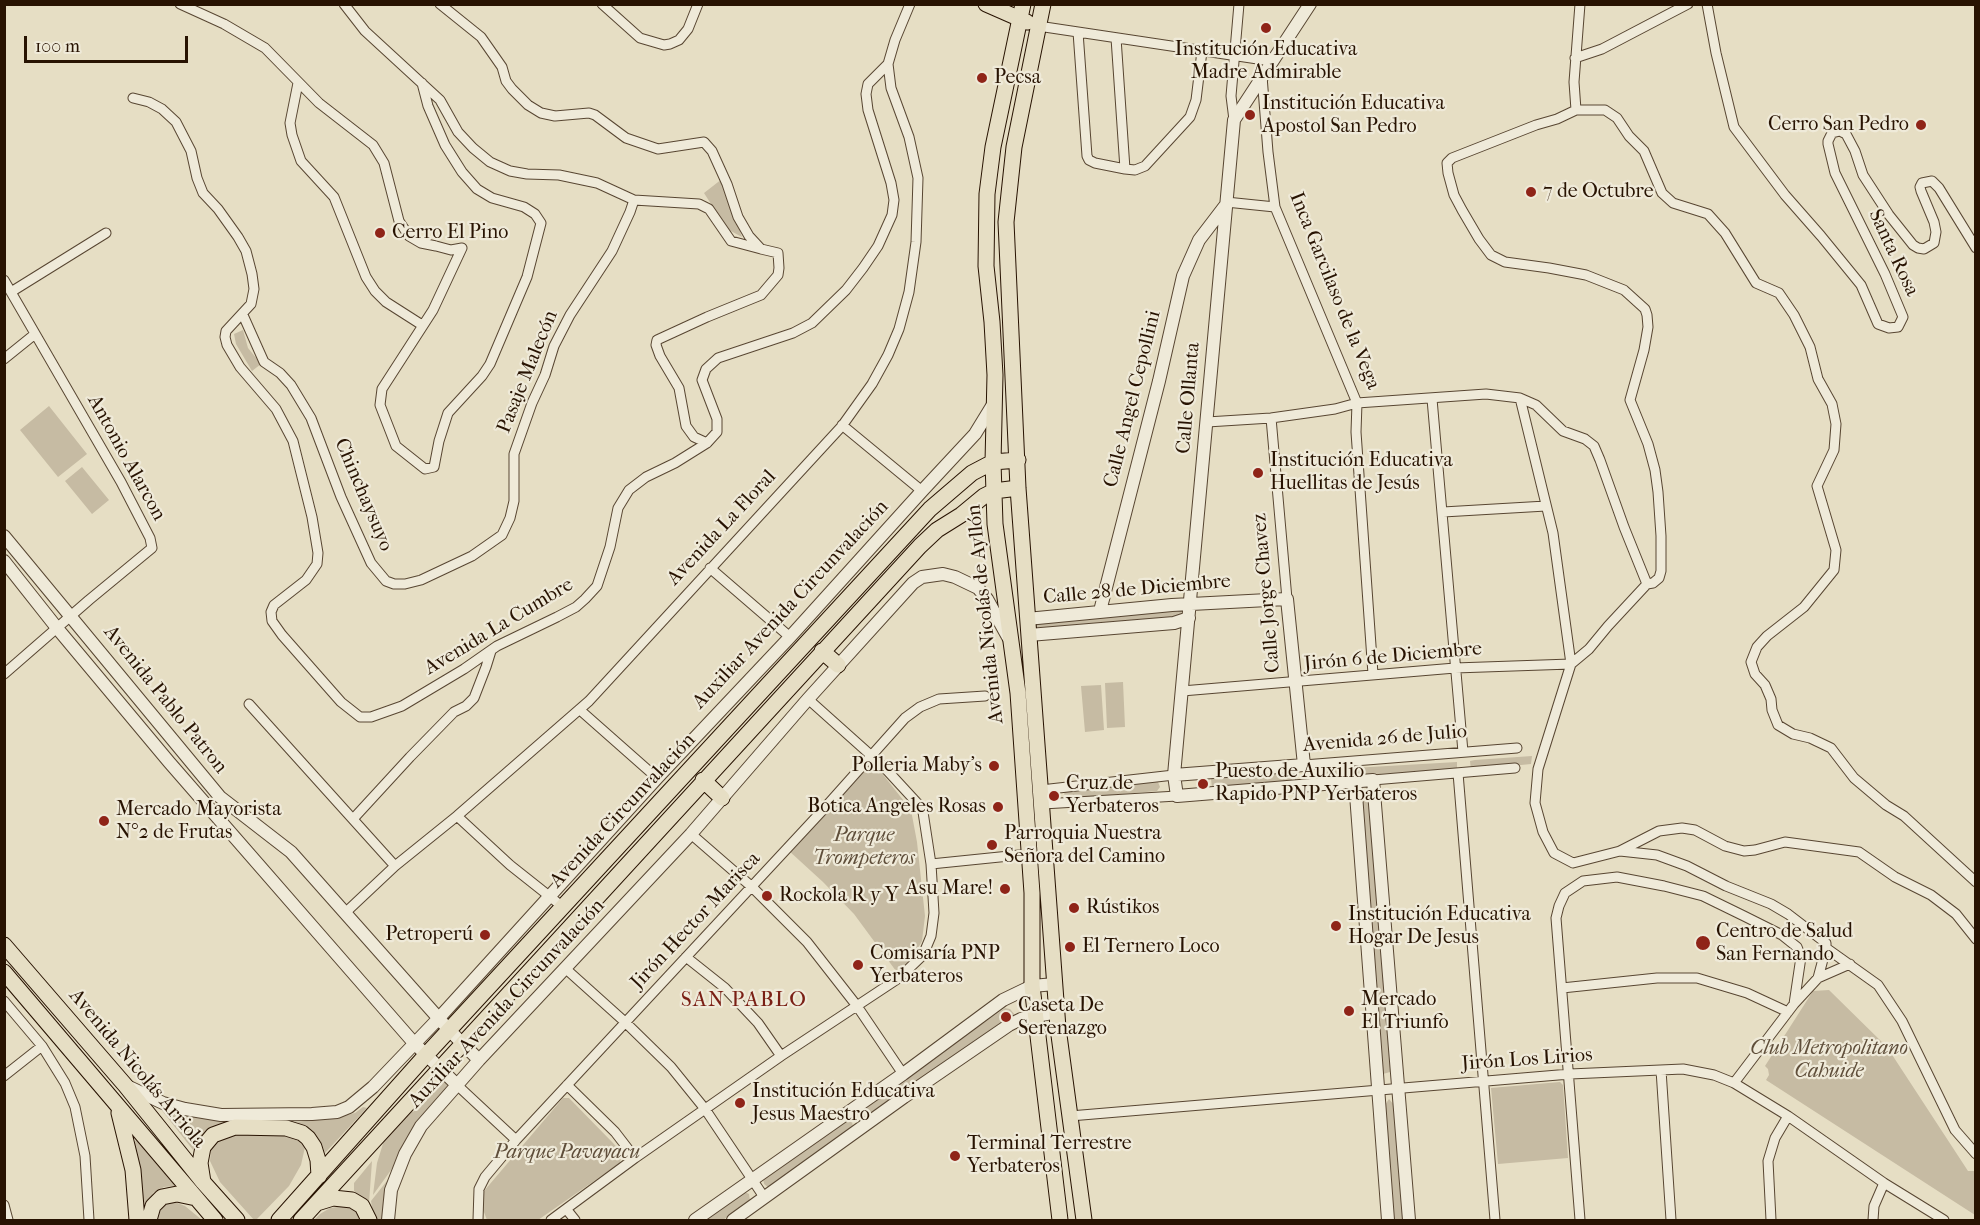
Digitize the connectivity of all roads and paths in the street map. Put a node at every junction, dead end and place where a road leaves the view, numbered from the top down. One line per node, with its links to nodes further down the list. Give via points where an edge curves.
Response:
1 (180, 4): 25 (street, via 265,48)
2 (344, 4): 26 (street, via 364,31)
3 (440, 4): 36 (street, via 481,37 512,89 541,113 589,113 626,138 658,149 704,142 727,184 738,217)
4 (602, 4): 5 (street, via 640,38 664,45 679,40)
5 (698, 4)
6 (910, 4): 23 (street)
7 (986, 4): 15 (main road)
8 (1023, 4): 15 (main road, Avenida Nicolás de Ayllón)
9 (1239, 4): 20 (street, Calle Ollanta)
10 (1310, 4): 22 (street)
11 (1580, 4): 21 (street)
12 (1688, 4): 21 (street, via 1602,49)
13 (1707, 4): 35 (street, Santa Rosa, via 1734,127 1861,285 1878,324 1898,327 1903,317 1835,174 1827,141 1832,133 1840,131 1846,135 1863,175 1913,245 1924,249 1934,243 1934,222 1921,191 1922,183 1932,181)
14 (1041, 5): 16 (main road, Avenida Nicolás de Ayllón)
15 (1020, 20): 16 (main road); 45 (main road, Avenida Nicolás de Ayllón, via 987,194 986,266 994,348)
16 (1038, 26): 17 (street); 51 (main road, Avenida Nicolás de Ayllón, via 1014,147 1006,222)
17 (1078, 32): 18 (street); 30 (street, via 1089,160)
18 (1116, 38): 19 (street); 30 (street)
19 (1202, 51): 20 (street); 30 (street, via 1190,117 1145,166)
20 (1234, 56): 22 (street); 29 (street, Calle Ollanta)
21 (1575, 58): 28 (street)
22 (1272, 61): 24 (street)
23 (888, 64): 49 (street, Avenida La Floral, via 891,88 909,137 918,178 916,242 909,292 895,338 872,384); 50 (street, via 868,84 866,94 894,200 878,246 846,290 812,322 793,333 718,358 706,369 702,380 717,419 717,432)
24 (1262, 76): 29 (street); 33 (street, Inca Garcilaso de la Vega)
25 (298, 83): 40 (street, via 290,123 301,161 334,197 375,291); 40 (street, via 373,145 384,163 399,221 409,236 451,250 462,248)
26 (422, 83): 31 (street, via 441,100 458,132 490,162 510,171 597,183); 40 (street, via 445,145 462,172 477,189 492,198 524,207 541,223 527,277 490,364 446,416 434,468 425,469 396,446 380,405 382,389)
27 (133, 98): 39 (street, via 155,105 176,122 191,151 203,193 246,251 254,289 251,304)
28 (1576, 110): 62 (street, via 1452,158 1447,163 1448,173 1468,222 1484,248 1497,259 1586,275 1624,290 1645,309 1648,327 1630,400 1648,444 1658,492 1660,571 1659,578); 107 (street, via 1605,110 1617,118 1644,151 1662,193 1673,203 1708,214 1756,283 1779,293 1810,347 1818,379 1832,404 1836,424 1834,450 1817,486 1836,550 1834,570 1804,607 1756,647 1751,662 1765,685 1778,725 1831,748 1854,778 1904,816)
29 (1234, 120): 32 (street, Calle Ollanta)
30 (1125, 169)
31 (633, 200): 36 (street, via 699,204 709,209 730,241); 58 (street, Pasaje Malecón, via 612,251 554,346 514,454 514,501)
32 (1226, 204): 33 (street); 48 (street, Calle Ollanta); 65 (street, Calle Angel Cepollini, via 1199,240 1183,276)
33 (1275, 207): 46 (street, Inca Garcilaso de la Vega)
34 (106, 233): 38 (street)
35 (1976, 248)
36 (760, 249): 50 (street, via 778,254 779,268 778,275 761,295 657,340 660,356 679,388 686,426 694,437)
37 (4, 280): 38 (street, Antonio Alarcon)
38 (11, 292): 41 (street, Antonio Alarcon)
39 (243, 315): 58 (street, Chinchaysuyo, via 264,362 291,386 311,418 362,544 386,581 405,584 421,580 472,556); 73 (street, Avenida La Cumbre, via 226,331 227,345 240,367 276,409 292,441 318,553 317,564 306,580 274,604 272,621 282,635 341,702 360,717 402,706)
40 (422, 325)
41 (34, 334): 42 (street); 66 (street, Antonio Alarcon, via 121,482 152,548)
42 (4, 359)
43 (1432, 399): 44 (street, Inca Garcilaso de la Vega, via 1486,394); 46 (street, Inca Garcilaso de la Vega); 57 (street)
44 (1520, 399): 56 (street); 62 (street, Inca Garcilaso de la Vega, via 1536,405 1563,431 1594,446)
45 (994, 403): 52 (main road, Avenida Nicolás de Ayllón); 54 (street, Auxiliar Avenida Circunvalación, via 975,435)
46 (1357, 403): 47 (street); 79 (street)
47 (1271, 418): 48 (street); 63 (street, Calle Jorge Chavez)
48 (1207, 422): 64 (street, Calle Ollanta)
49 (842, 425): 54 (street); 61 (street, Avenida La Floral)
50 (707, 443): 73 (street, Avenida La Cumbre, via 629,490 618,508 597,586 585,599)
51 (1018, 460): 52 (main road, Avenida Circunvalación); 53 (main road, Avenida Nicolás de Ayllón)
52 (993, 462): 55 (main road, Avenida Nicolás de Ayllón); 110 (main road, Avenida Circunvalación, via 972,473 930,509)
53 (1018, 488): 55 (main road, Avenida Circunvalación); 68 (main road, Avenida Nicolás de Ayllón)
54 (922, 491): 71 (street, Auxiliar Avenida Circunvalación)
55 (994, 491): 72 (main road, Avenida Nicolás de Ayllón); 74 (main road, Avenida Circunvalación, via 937,530)
56 (1546, 506): 57 (street); 75 (street)
57 (1443, 512): 77 (street)
58 (502, 535)
59 (4, 536): 66 (street, Avenida Pablo Patron)
60 (4, 561): 69 (street, Avenida Pablo Patron)
61 (710, 568): 71 (street); 85 (street, Avenida La Floral)
62 (1647, 584): 75 (street)
63 (1287, 599): 64 (street, Calle 28 de Diciembre); 80 (street, Calle Jorge Chavez)
64 (1190, 604): 65 (street, Calle 28 de Diciembre); 67 (street, Calle Ollanta)
65 (1100, 611): 68 (street, Calle 28 de Diciembre)
66 (71, 616): 69 (street, Antonio Alarcon); 111 (street, Avenida Pablo Patron, via 220,797 291,852)
67 (1188, 618): 70 (street, Calle 28 de Diciembre, via 1174,623); 81 (street, Calle Ollanta)
68 (1027, 619): 70 (main road, Avenida Nicolás de Ayllón)
69 (57, 628): 78 (street, Antonio Alarcon); 130 (street, Avenida Pablo Patron)
70 (1029, 635): 98 (main road, Avenida Nicolás de Ayllón)
71 (790, 637): 93 (street, Auxiliar Avenida Circunvalación)
72 (1011, 642): 76 (street, Auxiliar Avenida Circunvalación, via 978,588 955,577 934,574 922,577 903,592); 104 (main road, Avenida Nicolás de Ayllón)
73 (490, 651): 101 (street, via 474,698 454,712)
74 (822, 651): 76 (main road); 94 (main road, Avenida Circunvalación)
75 (1571, 664): 77 (street, Jirón 6 de Diciembre); 103 (street, via 1538,769 1535,803 1554,853 1573,863)
76 (838, 665): 83 (street, Auxiliar Avenida Circunvalación)
77 (1455, 668): 79 (street, Jirón 6 de Diciembre); 87 (street)
78 (4, 674)
79 (1373, 674): 80 (street, Jirón 6 de Diciembre)
80 (1294, 682): 81 (street, Jirón 6 de Diciembre); 89 (street, Calle Jorge Chavez)
81 (1182, 691): 92 (street, Calle Ollanta)
82 (985, 696): 88 (street, Jirón Hector Marisca, via 939,699 920,707 904,718)
83 (808, 699): 88 (street); 99 (street, Auxiliar Avenida Circunvalación)
84 (249, 704): 101 (street)
85 (580, 710): 93 (street); 100 (street, Avenida La Floral)
86 (1517, 748): 87 (street, Avenida 26 de Julio)
87 (1463, 752): 89 (street, Avenida 26 de Julio)
88 (873, 756): 105 (street, via 923,812); 108 (street, Jirón Hector Marisca)
89 (1304, 765): 92 (street, Avenida 26 de Julio)
90 (1515, 768): 91 (street, Avenida 26 de Julio)
91 (1458, 773): 95 (street, Avenida 26 de Julio); 141 (street)
92 (1174, 775): 97 (street, Calle Ollanta); 98 (street, Avenida 26 de Julio)
93 (657, 778): 109 (street, Auxiliar Avenida Circunvalación)
94 (703, 780): 99 (main road); 131 (main road, Avenida Circunvalación)
95 (1373, 780): 96 (street, Avenida 26 de Julio); 146 (street)
96 (1355, 781): 97 (street, Avenida 26 de Julio); 147 (street)
97 (1177, 796): 98 (street, Avenida 26 de Julio)
98 (1042, 797): 120 (main road, Avenida Nicolás de Ayllón)
99 (722, 798): 102 (street, Auxiliar Avenida Circunvalación)
100 (458, 816): 106 (street, Avenida La Floral); 109 (street)
101 (353, 819): 106 (street)
102 (692, 834): 108 (street); 117 (street, Auxiliar Avenida Circunvalación)
103 (1620, 852): 112 (street, via 1659,831 1682,828 1744,850 1785,842 1859,852 1895,878 1931,895 1956,914); 114 (street, via 1657,855 1771,904 1816,934)
104 (1029, 854): 105 (street); 121 (main road, Avenida Nicolás de Ayllón)
105 (931, 864): 124 (street, via 934,913 923,955 899,978)
106 (394, 866): 111 (street, Avenida La Floral)
107 (1976, 882)
108 (752, 887): 115 (street, Jirón Hector Marisca); 124 (street, via 807,942)
109 (550, 896): 110 (street); 129 (street, Auxiliar Avenida Circunvalación)
110 (563, 907): 129 (main road, Avenida Circunvalación)
111 (345, 913): 129 (street, Avenida Pablo Patron)
112 (1976, 939)
113 (4, 945): 143 (main road, Avenida Nicolás Arriola)
114 (1826, 948): 116 (street); 119 (street)
115 (686, 957): 128 (street, Jirón Hector Marisca); 134 (street, via 725,988 758,1023)
116 (1850, 964): 119 (street); 155 (street, via 1878,985 1902,1021 1955,1130)
117 (566, 969): 128 (street); 135 (street, Auxiliar Avenida Circunvalación)
118 (4, 972): 148 (main road, Avenida Nicolás Arriola)
119 (1818, 978): 125 (street)
120 (1055, 984): 121 (street); 126 (main road, Avenida Nicolás de Ayllón)
121 (1032, 986): 127 (main road, Avenida Nicolás de Ayllón); 138 (street, via 1003,999)
122 (1563, 988): 125 (street, via 1696,978); 125 (street, via 1558,906 1565,893 1583,881 1617,877 1702,896 1782,935 1797,947 1801,957); 139 (street)
123 (4, 1001): 132 (street)
124 (856, 1006): 134 (street); 138 (street)
125 (1791, 1008): 142 (street)
126 (1057, 1012): 127 (street); 151 (main road, Avenida Nicolás de Ayllón)
127 (1035, 1016): 153 (street, via 1009,1025); 181 (main road, Avenida Nicolás de Ayllón)
128 (626, 1022): 145 (street, Jirón Hector Marisca); 150 (street, via 671,1067)
129 (444, 1024): 130 (street, Auxiliar Avenida Circunvalación); 131 (street, Avenida Pablo Patron); 133 (main road, Avenida Circunvalación)
130 (414, 1043): 133 (street, Avenida Pablo Patron); 143 (street, Auxiliar Avenida Circunvalación, via 373,1087 337,1112 221,1115 163,1103)
131 (463, 1043): 135 (street, Avenida Pablo Patron); 136 (main road, Avenida Circunvalación)
132 (42, 1046): 140 (street); 168 (street, via 75,1107 85,1156)
133 (426, 1055): 136 (street, Avenida Pablo Patron); 157 (main road, Avenida Circunvalación)
134 (781, 1056): 150 (street)
135 (479, 1060): 144 (street, Auxiliar Avenida Circunvalación)
136 (441, 1069): 144 (street, Avenida Pablo Patron); 163 (main road, Avenida Circunvalación)
137 (1661, 1070): 139 (street, Jirón Los Lirios); 142 (street, Jirón Los Lirios, via 1683,1069); 187 (street)
138 (903, 1074): 149 (street)
139 (1569, 1074): 141 (street, Jirón Los Lirios); 186 (street)
140 (4, 1076)
141 (1485, 1082): 146 (street, Jirón Los Lirios); 185 (street)
142 (1734, 1083): 152 (street, Jirón Los Lirios)
143 (125, 1085): 159 (main road, Avenida Nicolás Arriola)
144 (457, 1085): 154 (street); 176 (street, Auxiliar Avenida Circunvalación, via 421,1126 405,1154 391,1190)
145 (567, 1085): 154 (street, Jirón Hector Marisca); 156 (street, via 615,1132)
146 (1399, 1088): 147 (street, Jirón Los Lirios); 184 (street)
147 (1377, 1090): 151 (street, Jirón Los Lirios); 183 (street)
148 (117, 1104): 162 (main road, Avenida Nicolás Arriola); 169 (main road, via 134,1170)
149 (855, 1107): 153 (street); 158 (street)
150 (705, 1109): 156 (street); 158 (street)
151 (1070, 1116): 182 (main road, Avenida Nicolás de Ayllón)
152 (1788, 1116): 160 (street, Jirón Los Lirios); 188 (street, via 1768,1161)
153 (866, 1124): 161 (street)
154 (516, 1140): 166 (street, Jirón Hector Marisca, via 479,1189)
155 (1976, 1154)
156 (635, 1158): 165 (street)
157 (319, 1176): 159 (main road, via 314,1147 302,1133 286,1128 235,1127 218,1132 206,1143 200,1163); 173 (main road, Avenida Circunvalación)
158 (752, 1180): 161 (street); 179 (street)
159 (203, 1182): 172 (main road, Avenida Nicolás Arriola)
160 (1884, 1183): 189 (street, via 1874,1206); 190 (street, Jirón Los Lirios)
161 (764, 1197): 180 (street)
162 (196, 1198): 170 (main road, via 177,1194 162,1197 153,1206); 171 (main road, Avenida Nicolás Arriola)
163 (317, 1203): 174 (main road, Avenida Circunvalación); 175 (main road, via 333,1198 352,1200 362,1206)
164 (4, 1205): 167 (street)
165 (567, 1210): 177 (street); 178 (street)
166 (480, 1218)
167 (8, 1221)
168 (89, 1221)
169 (137, 1221)
170 (149, 1221)
171 (215, 1221)
172 (237, 1221)
173 (279, 1221)
174 (301, 1221)
175 (369, 1221)
176 (388, 1221)
177 (551, 1221)
178 (575, 1221)
179 (695, 1221)
180 (732, 1221)
181 (1060, 1221)
182 (1084, 1221)
183 (1388, 1221)
184 (1409, 1221)
185 (1495, 1221)
186 (1580, 1221)
187 (1671, 1221)
188 (1771, 1221)
189 (1873, 1221)
190 (1944, 1221)

